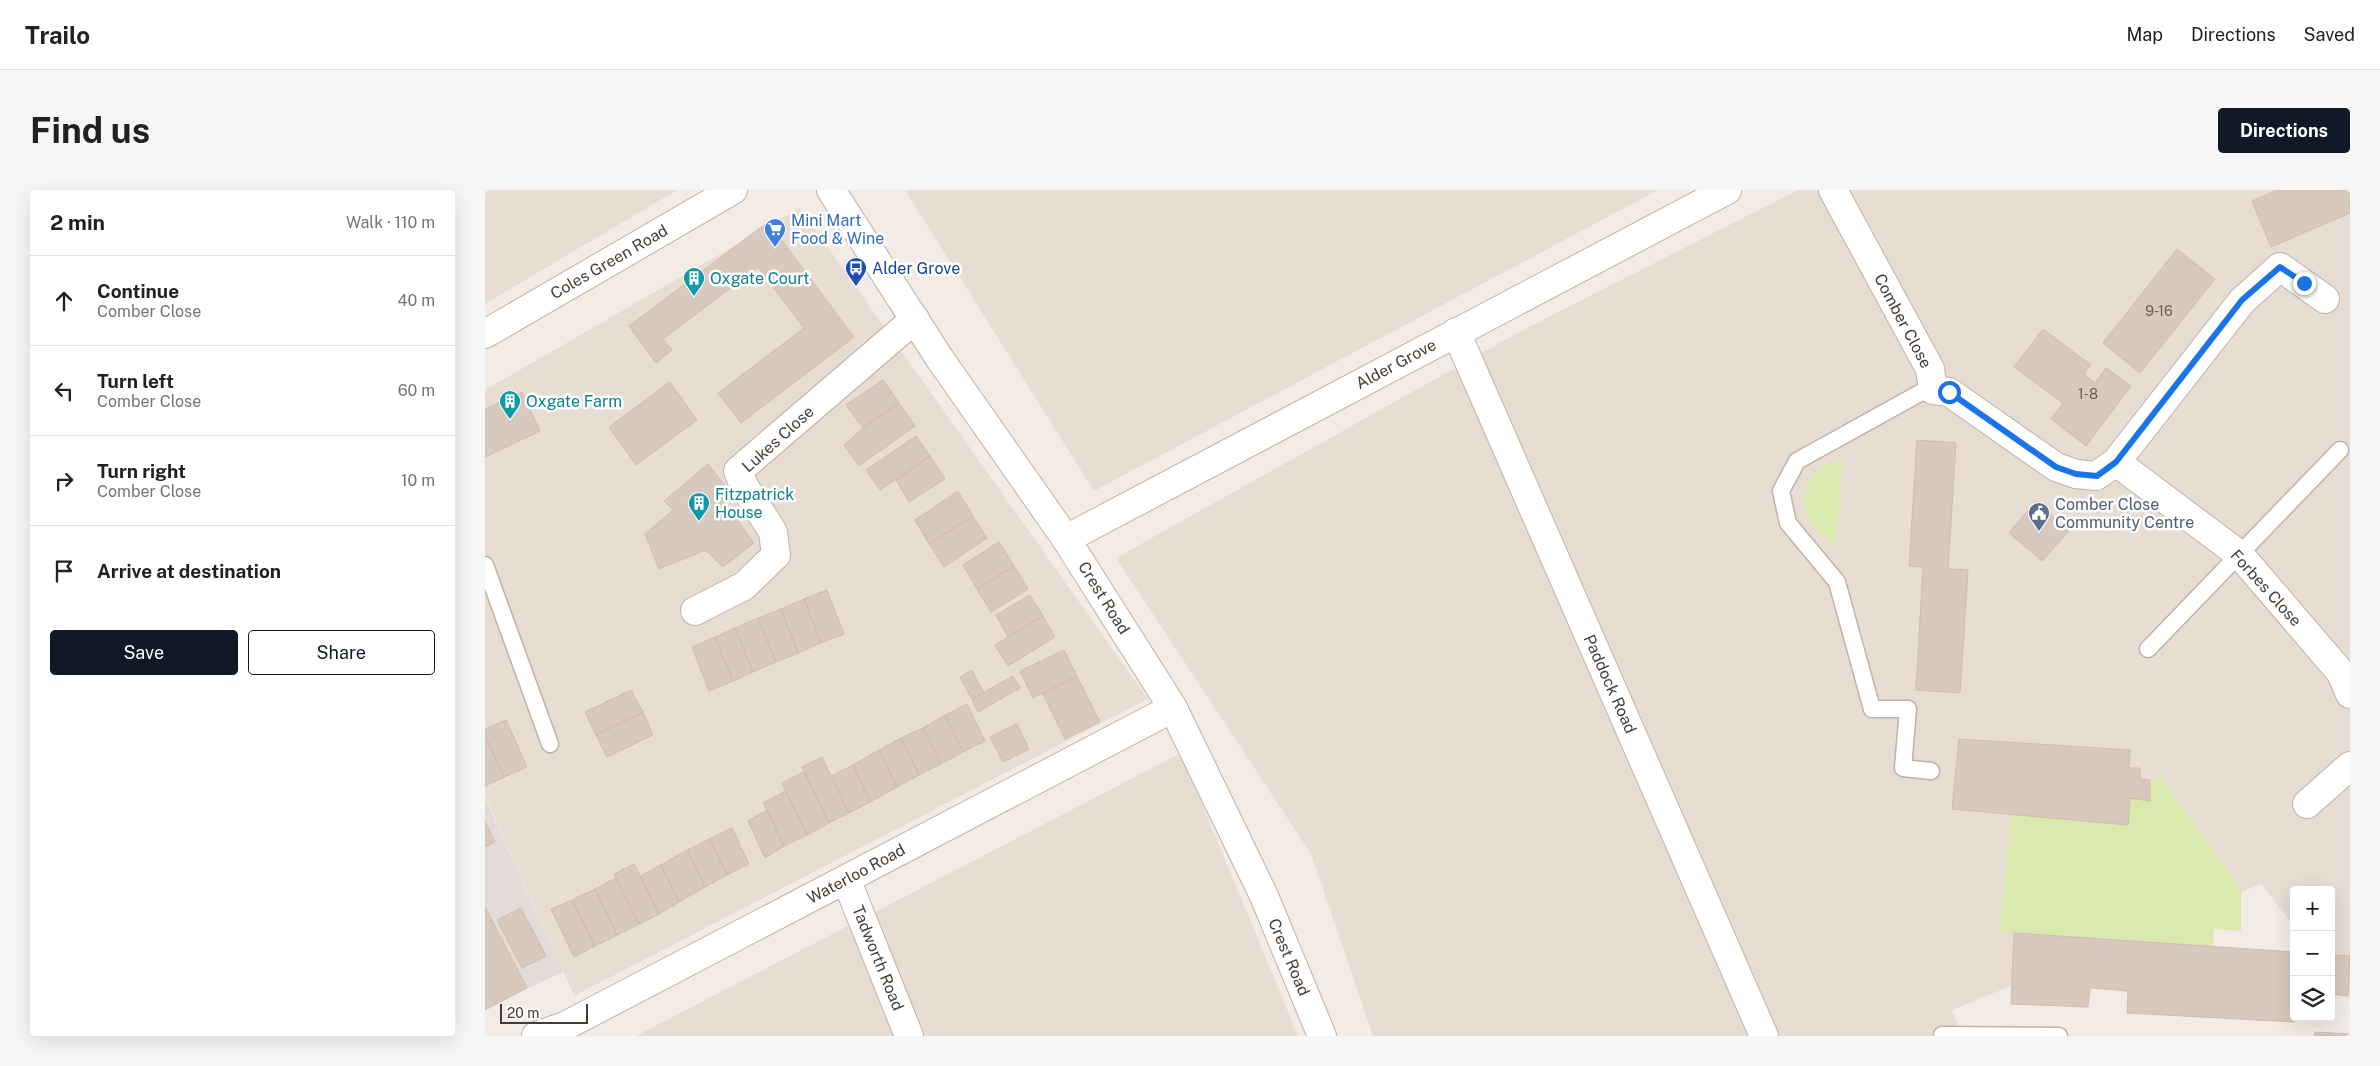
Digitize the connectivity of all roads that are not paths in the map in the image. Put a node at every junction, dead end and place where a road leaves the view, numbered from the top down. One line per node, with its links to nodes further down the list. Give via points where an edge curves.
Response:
1 (733, 190): 8 (street, Coles Green Road)
2 (831, 190): 6 (street, Crest Road)
3 (1727, 190): 7 (street, Alder Grove)
4 (1833, 190): 9 (street, Comber Close, via 1930,368)
5 (2325, 299): 11 (street, Comber Close, via 2280,267 2242,300)
6 (915, 319): 12 (street, Crest Road); 15 (street, Lukes Close, via 738,471 773,532 776,555 744,586)
7 (1456, 332): 12 (street, Alder Grove); 29 (street, Paddock Road)
8 (485, 334)
9 (1933, 390): 11 (street, Comber Close, via 1949,392 2056,467 2076,474 2097,476); 21 (lane, via 1920,393 1797,461 1781,491 1788,523 1837,582 1872,709 1907,709 1903,768)
10 (2340, 450): 13 (lane)
11 (2116, 462): 13 (street, Forbes Close)
12 (1066, 539): 18 (street, Crest Road)
13 (2240, 555): 16 (lane); 17 (street, Forbes Close, via 2341,673)
14 (485, 566): 19 (lane)
15 (695, 611)
16 (2148, 649)
17 (2350, 694)
18 (1173, 708): 23 (street, Waterloo Road); 28 (street, Crest Road, via 1264,896)
19 (550, 744)
20 (2350, 766): 22 (street)
21 (1931, 771)
22 (2307, 804)
23 (846, 879): 24 (street, Waterloo Road); 27 (street, Tadworth Road)
24 (566, 1031): 26 (street, Waterloo Road)
25 (1942, 1035): 30 (lane)
26 (536, 1036)
27 (909, 1036)
28 (1322, 1036)
29 (1764, 1036)
30 (2059, 1036)

